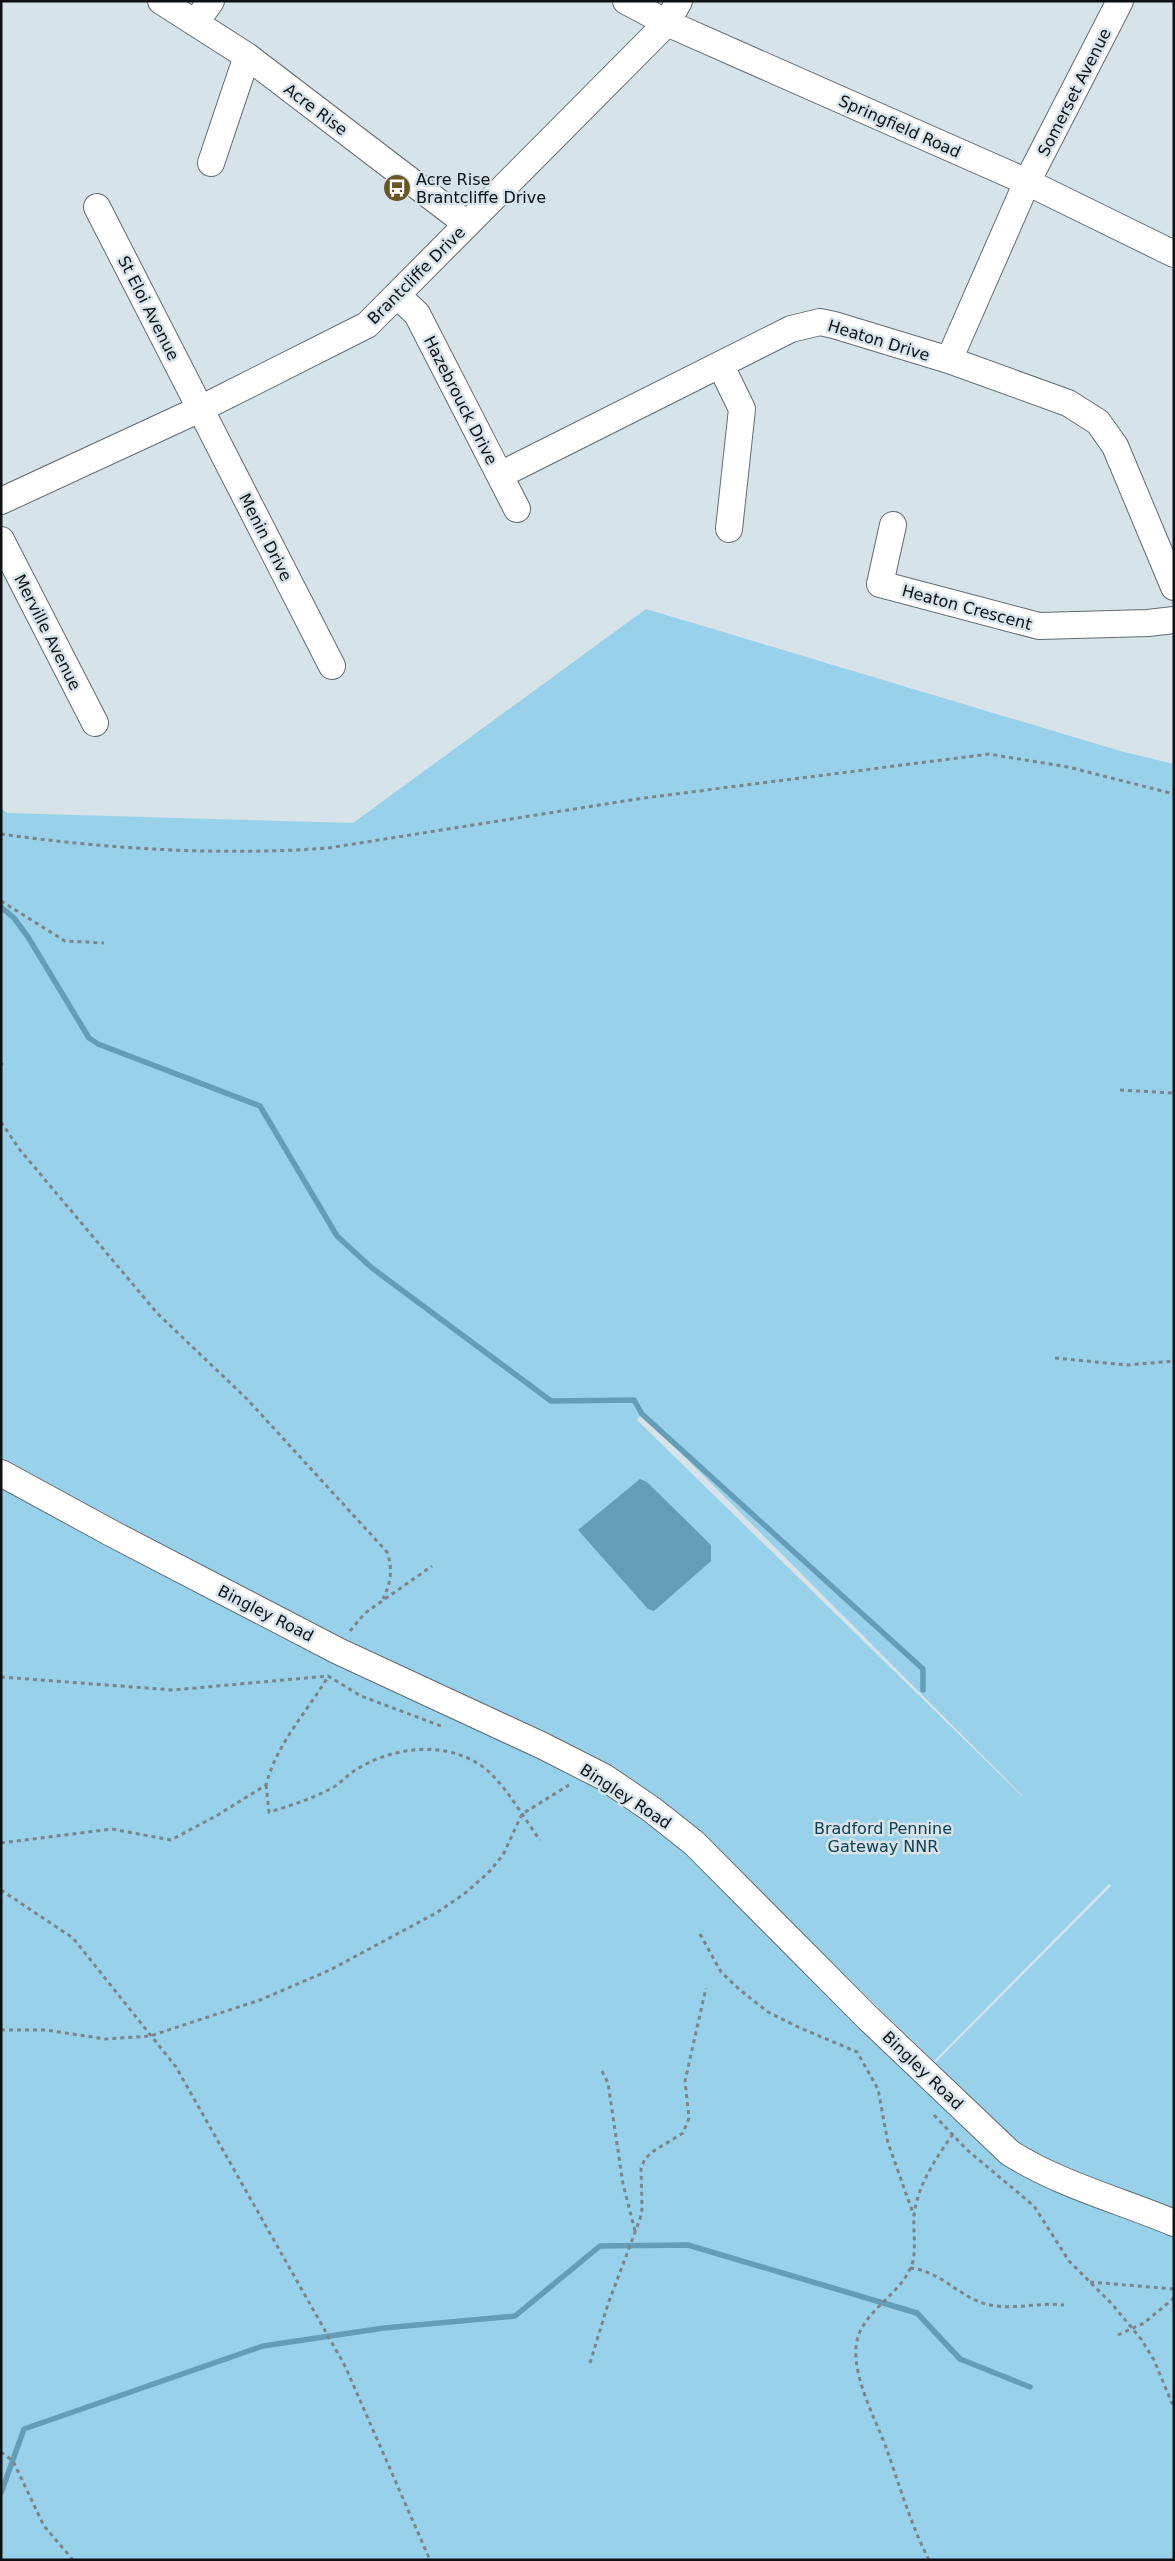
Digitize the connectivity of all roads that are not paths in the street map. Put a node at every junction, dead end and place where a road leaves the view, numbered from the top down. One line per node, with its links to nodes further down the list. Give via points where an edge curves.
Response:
1 (161, 1): 6 (street, Acre Rise)
2 (211, 1): 6 (street)
3 (626, 1): 5 (street, Springfield Road)
4 (1120, 1): 9 (street, Somerset Avenue)
5 (673, 12): 9 (street, Springfield Road); 11 (street, Brantcliffe Drive)
6 (195, 23): 7 (street, Acre Rise)
7 (247, 56): 8 (street); 11 (street, Acre Rise)
8 (210, 163)
9 (1027, 182): 12 (street, Springfield Road); 14 (street, Somerset Avenue)
10 (97, 207): 16 (street, St Eloi Avenue)
11 (466, 224): 13 (street, Brantcliffe Drive)
12 (1174, 254)
13 (398, 296): 16 (street, Brantcliffe Drive, via 367,325); 17 (street, Hazebrouck Drive, via 417,314)
14 (949, 360): 15 (street, Heaton Drive, via 820,322 791,329); 23 (street, Heaton Drive, via 1068,403 1098,422 1122,459)
15 (722, 366): 17 (street, Heaton Drive); 21 (street, via 742,409)
16 (200, 409): 18 (street, Brantcliffe Drive); 25 (street, Menin Drive)
17 (500, 475): 19 (street, Hazebrouck Drive)
18 (1, 501)
19 (517, 509)
20 (893, 525): 24 (street, Heaton Crescent, via 880,584 1039,626)
21 (729, 529)
22 (1, 540): 26 (street, Merville Avenue)
23 (1174, 587)
24 (1174, 620)
25 (332, 666)
26 (95, 723)
27 (1, 1473): 28 (street, Bingley Road, via 338,1651 604,1777 694,1843 868,2018 1010,2153 1036,2169)
28 (1174, 2223)

